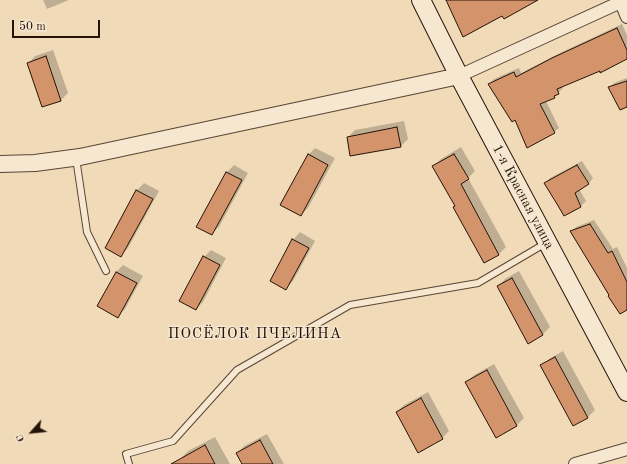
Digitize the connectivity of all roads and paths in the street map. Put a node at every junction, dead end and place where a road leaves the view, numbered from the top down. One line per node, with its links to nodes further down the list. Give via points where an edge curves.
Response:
1 (421, 0): 4 (main road, 1-я Красная улица)
2 (622, 0): 3 (street); 4 (street)
3 (627, 17)
4 (459, 76): 5 (street); 7 (main road, 1-я Красная улица)
5 (76, 157): 6 (street, via 35,163); 8 (lane, via 87,232)
6 (0, 164)
7 (547, 242): 9 (main road, 1-я Красная улица); 11 (lane, via 478,283 350,305 237,370 173,441 126,454)
8 (106, 271)
9 (627, 392)
10 (627, 449): 12 (street)
11 (129, 464)
12 (575, 464)

